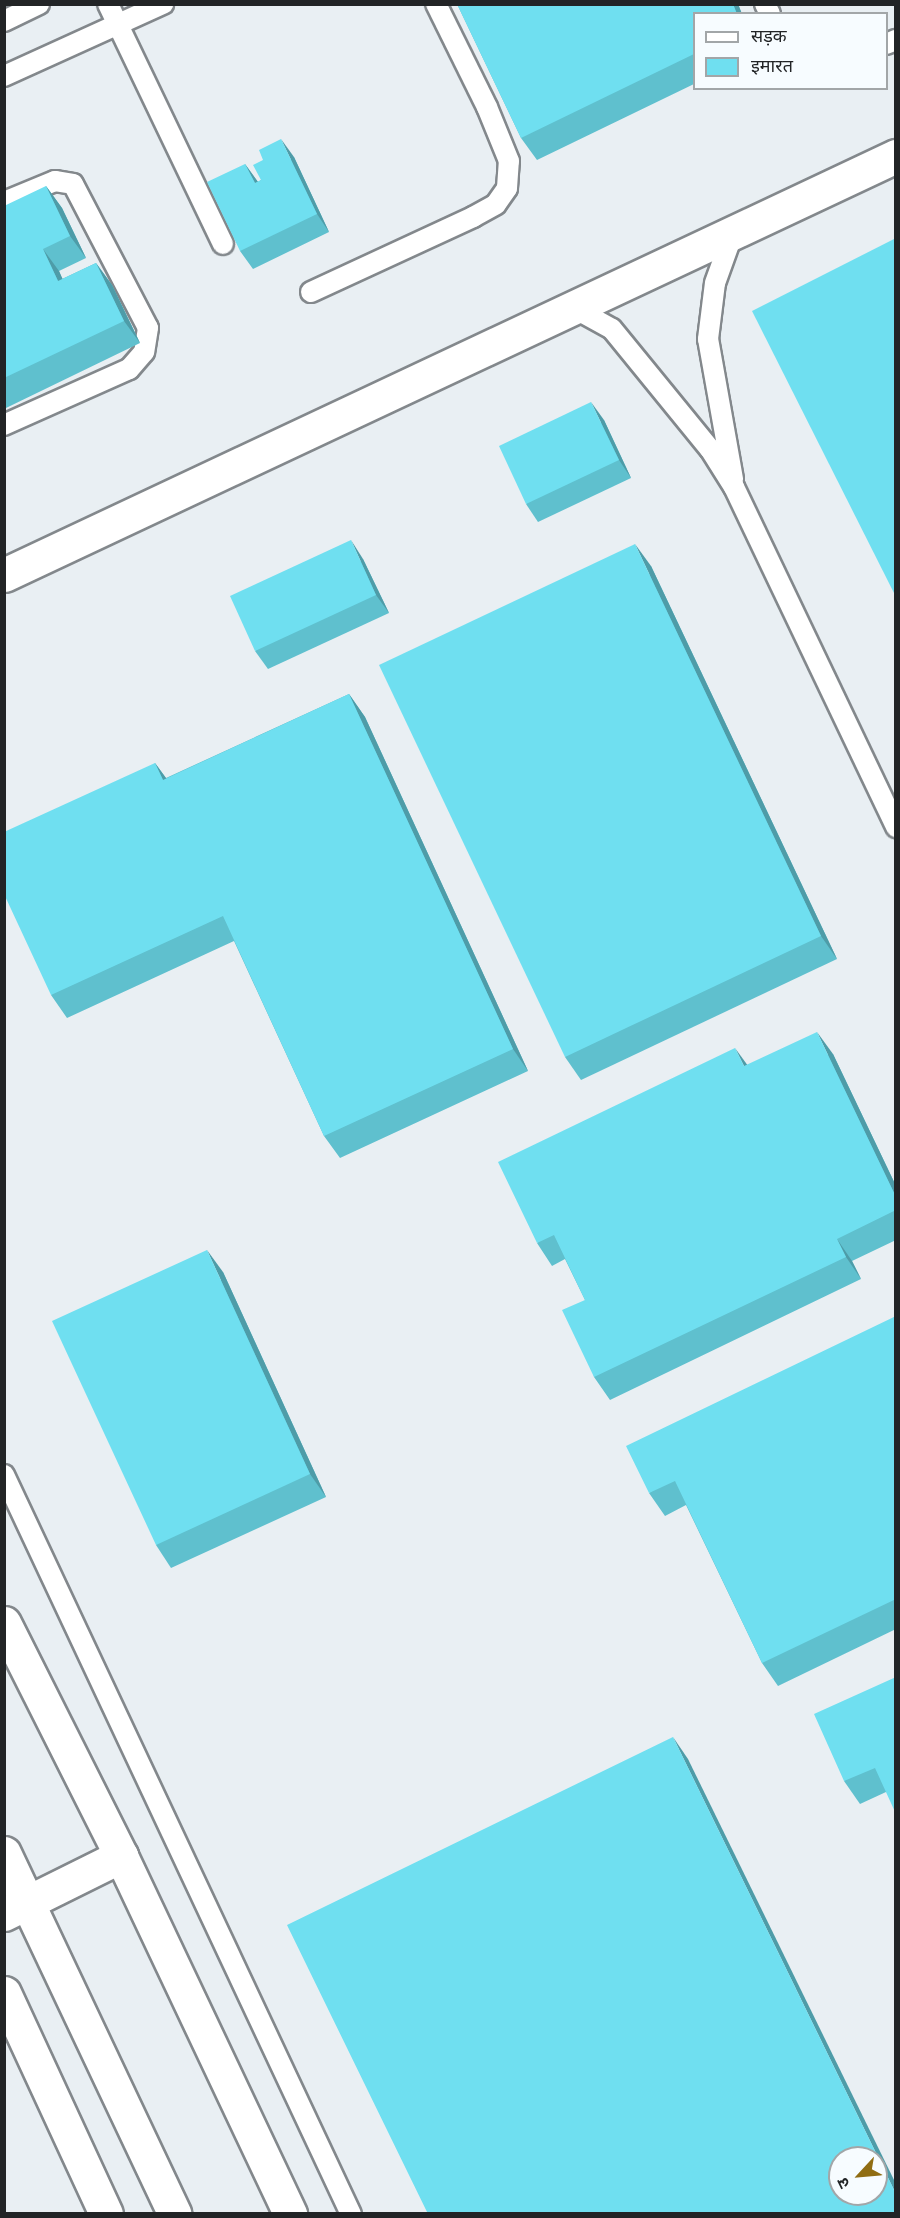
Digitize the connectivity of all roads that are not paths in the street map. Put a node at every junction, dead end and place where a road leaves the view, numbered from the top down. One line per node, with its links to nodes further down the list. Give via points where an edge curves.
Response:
1 (39, 4): 5 (lane)
2 (108, 4): 6 (lane)
3 (163, 4): 6 (lane)
4 (436, 4): 12 (lane, via 509,161 507,188 495,204 473,217)
5 (4, 21)
6 (119, 25): 7 (lane); 11 (lane)
7 (4, 76)
8 (896, 156): 10 (street)
9 (4, 202): 14 (lane, via 55,181 73,184 148,328 144,352 129,369)
10 (733, 233): 13 (street); 15 (lane, via 715,284 708,339)
11 (223, 244)
12 (311, 292)
13 (574, 308): 15 (lane, via 612,330 625,344 710,449); 16 (street)
14 (4, 425)
15 (734, 487): 17 (lane)
16 (4, 575)
17 (896, 827)
18 (4, 1475): 27 (lane)
19 (4, 1623): 21 (street)
20 (4, 1853): 22 (street)
21 (122, 1856): 22 (street); 26 (street)
22 (16, 1909): 25 (street)
23 (4, 1993): 24 (street)
24 (106, 2214)
25 (175, 2214)
26 (290, 2214)
27 (351, 2214)

